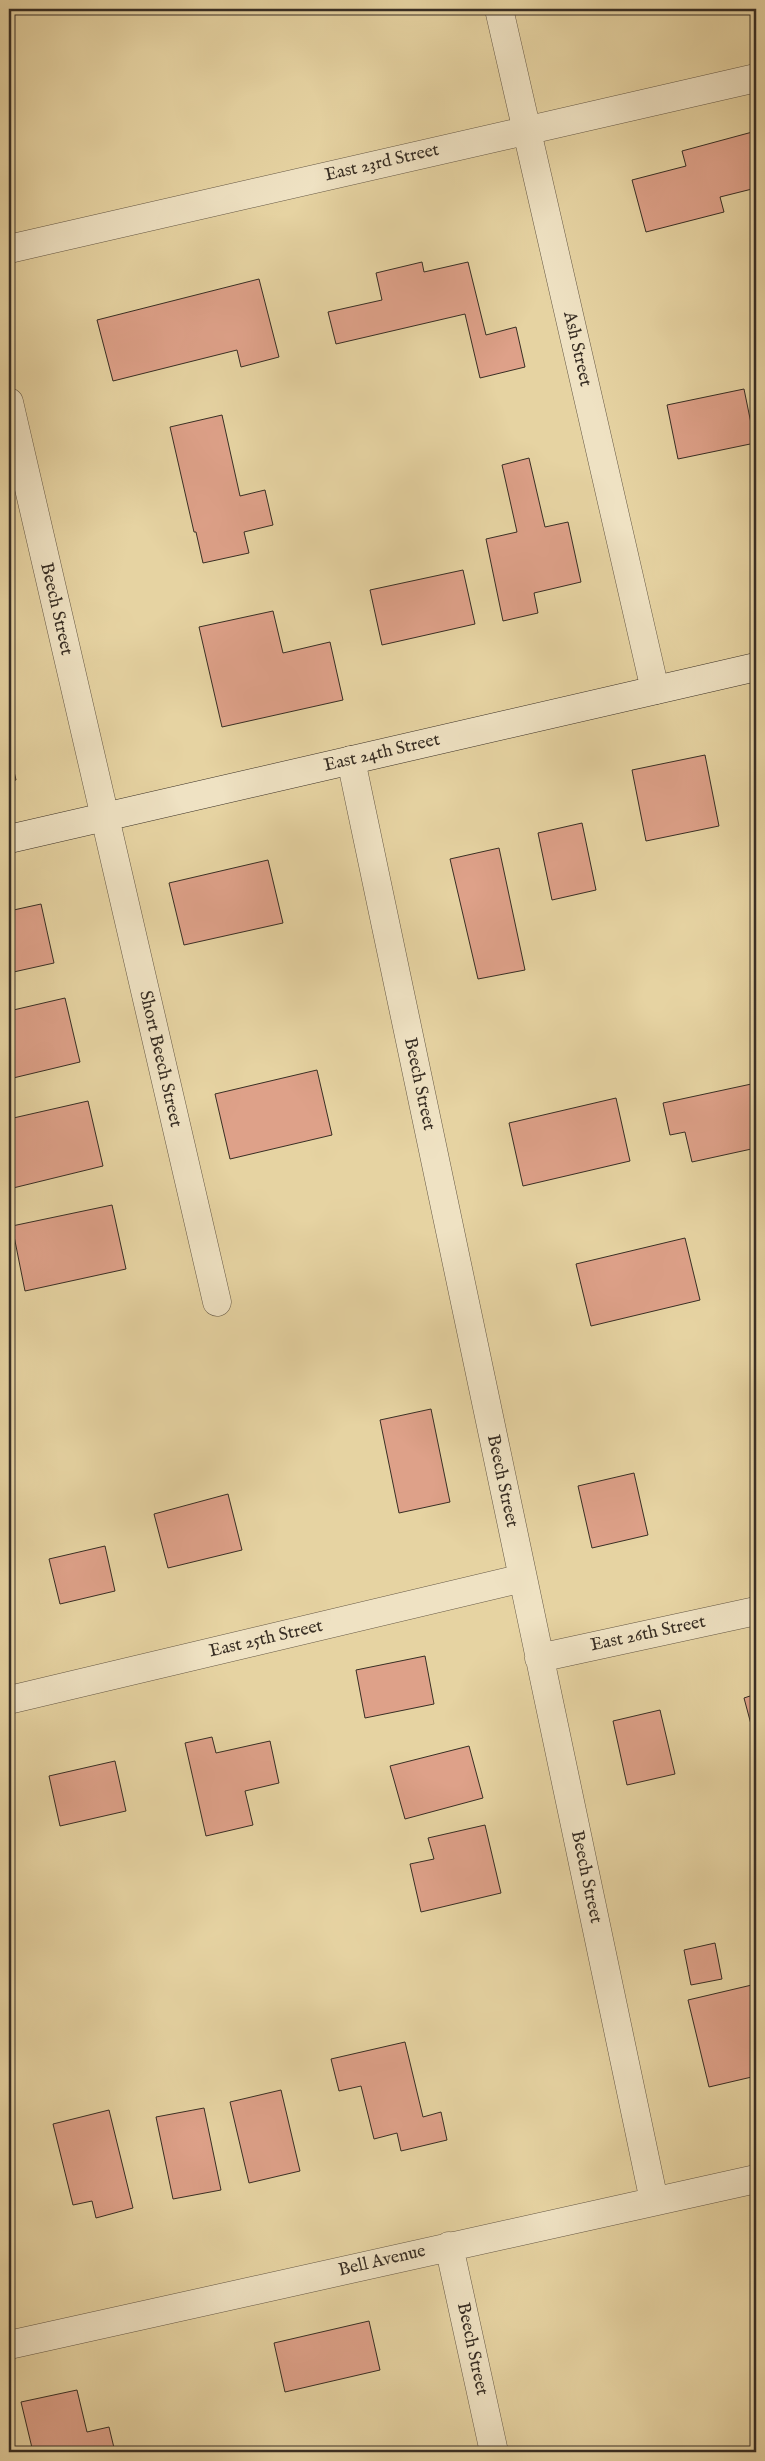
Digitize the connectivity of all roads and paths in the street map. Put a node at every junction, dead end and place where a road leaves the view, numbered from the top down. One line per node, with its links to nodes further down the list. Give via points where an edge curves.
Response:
1 (499, 9): 3 (street, Ash Street)
2 (756, 78): 3 (street, East 23rd Street)
3 (527, 130): 4 (street, East 23rd Street); 7 (street, Ash Street)
4 (9, 249)
5 (9, 402): 9 (street, Beech Street)
6 (756, 667): 7 (street, East 24th Street)
7 (655, 690): 8 (street, East 24th Street)
8 (351, 760): 9 (street, East 24th Street); 12 (street, Beech Street)
9 (104, 817): 10 (street, East 24th Street); 11 (street, Short Beech Street)
10 (9, 839)
11 (217, 1302)
12 (523, 1578): 14 (street, Beech Street); 15 (street, East 25th Street)
13 (756, 1610): 14 (street, East 26th Street)
14 (539, 1658): 17 (street, Beech Street)
15 (9, 1700)
16 (756, 2179): 17 (street, Bell Avenue)
17 (654, 2201): 18 (street, Bell Avenue)
18 (450, 2246): 19 (street, Bell Avenue); 20 (street, Beech Street)
19 (9, 2345)
20 (494, 2452)

